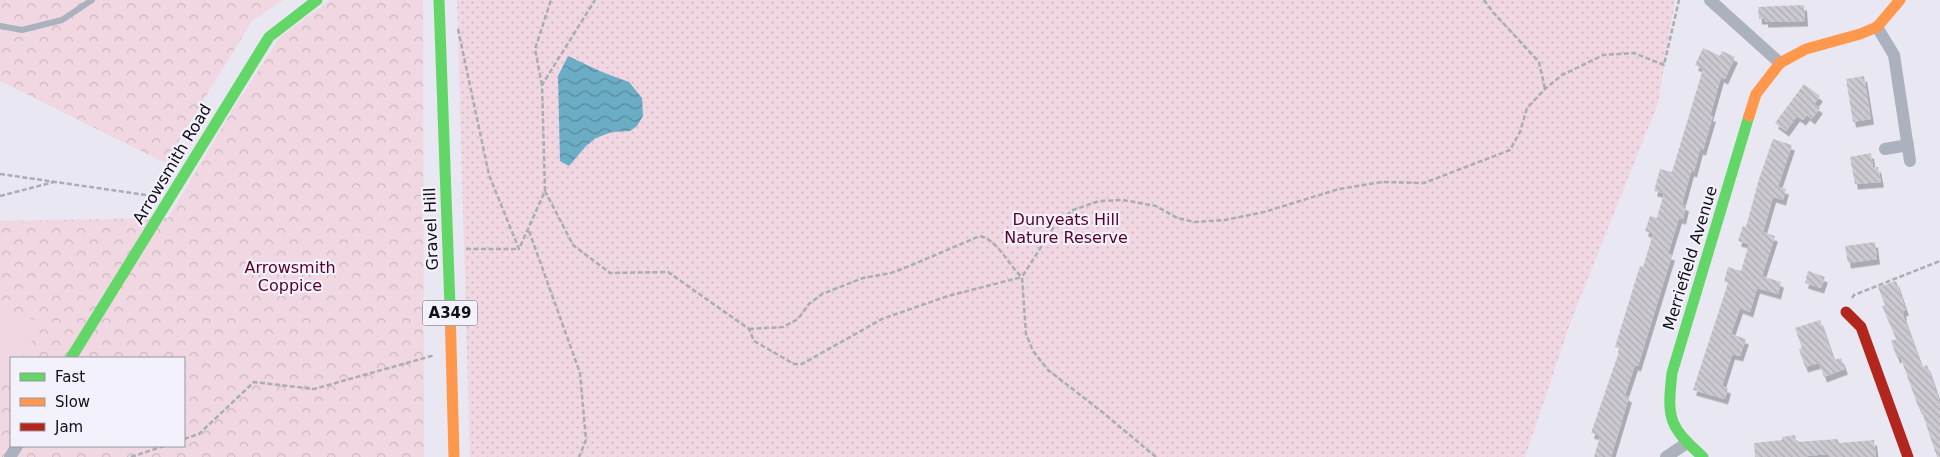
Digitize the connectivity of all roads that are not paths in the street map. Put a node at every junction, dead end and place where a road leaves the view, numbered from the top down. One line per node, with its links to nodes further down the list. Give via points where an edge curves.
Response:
1 (92, 0): 6 (lane, via 62,20 22,30)
2 (317, 0): 13 (street, Arrowsmith Road, via 269,37)
3 (439, 0): 15 (street, Gravel Hill / A349)
4 (1710, 0): 8 (street)
5 (1900, 0): 7 (street, Merriefield Avenue)
6 (0, 26)
7 (1877, 27): 8 (street, Merriefield Avenue, via 1806,49); 9 (street, via 1894,55)
8 (1780, 63): 14 (street, Merriefield Avenue, via 1756,94 1672,373 1668,407 1673,424)
9 (1908, 145): 10 (street); 11 (street)
10 (1885, 148)
11 (1910, 161)
12 (1846, 312): 18 (street, via 1861,327)
13 (72, 357)
14 (1687, 443): 16 (street); 17 (street, Merriefield Avenue)
15 (454, 457)
16 (1666, 457)
17 (1703, 457)
18 (1908, 457)

